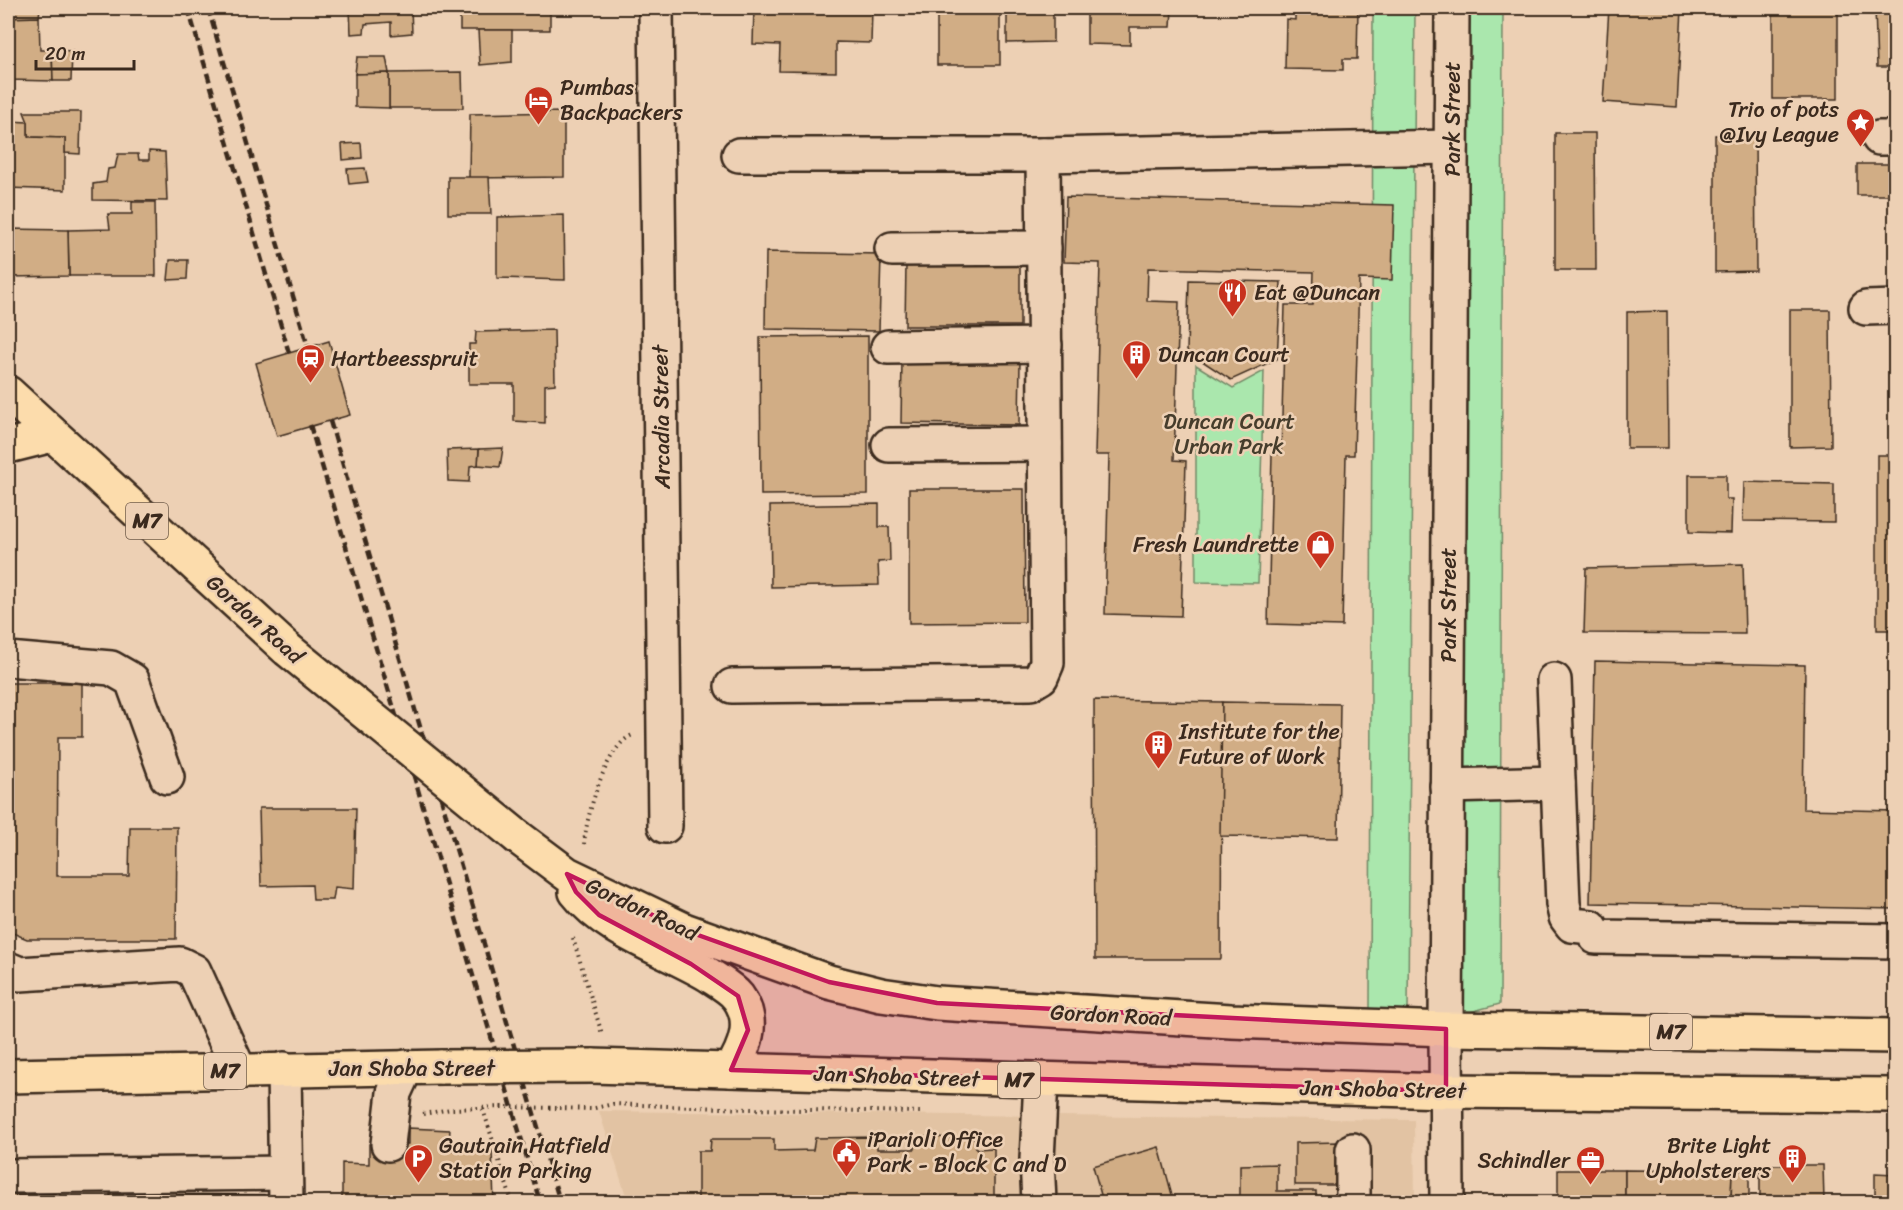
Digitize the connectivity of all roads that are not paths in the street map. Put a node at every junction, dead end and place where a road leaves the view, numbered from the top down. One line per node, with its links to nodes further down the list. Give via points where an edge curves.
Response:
1 (656, 8): 21 (street, Arcadia Street)
2 (1452, 8): 3 (street, Park Street)
3 (1451, 147): 5 (street); 20 (street, Park Street)
4 (739, 155): 5 (street)
5 (1043, 155): 6 (street)
6 (1044, 248): 7 (street); 8 (street)
7 (892, 249)
8 (1045, 345): 9 (street); 12 (street)
9 (888, 347)
10 (8, 393): 11 (main road, Gordon Road / M7)
11 (52, 435): 14 (main road); 22 (main road, Gordon Road / M7, bridge, via 286,649)
12 (1045, 444): 13 (street); 17 (street, via 1047,663 1041,677 1031,683)
13 (889, 445)
14 (8, 446)
15 (8, 659): 18 (street, via 111,668 132,680)
16 (1554, 680): 19 (street)
17 (732, 686)
18 (167, 777)
19 (1558, 783): 20 (street); 23 (street, via 1563,904 1572,925 1591,927 1596,937)
20 (1447, 786): 25 (street, Park Street)
21 (665, 826)
22 (574, 882): 25 (main road, Gordon Road / M7, via 684,930 829,982 881,995 1002,1010); 30 (main road, via 599,915 690,964 738,996 747,1013 748,1030)
23 (1896, 941)
24 (8, 969): 29 (street, via 20,974 180,964 194,971)
25 (1446, 1029): 26 (main road, M7); 33 (street, Park Street)
26 (1896, 1036)
27 (406, 1067): 28 (main road, Jan Shoba Street / M7); 30 (main road, Jan Shoba Street / M7, bridge); 35 (street, via 394,1093)
28 (284, 1069): 29 (main road, Jan Shoba Street / M7); 38 (street)
29 (239, 1070): 31 (main road, Jan Shoba Street / M7)
30 (731, 1070): 32 (main road, Jan Shoba Street / M7)
31 (8, 1076)
32 (1041, 1081): 33 (main road, Jan Shoba Street / M7); 39 (street)
33 (1446, 1091): 34 (main road, Jan Shoba Street / M7); 41 (street, Park Street)
34 (1896, 1095)
35 (388, 1144)
36 (1353, 1150): 40 (street)
37 (8, 1176): 38 (street)
38 (285, 1188)
39 (1039, 1203)
40 (1353, 1203)
41 (1447, 1203)

